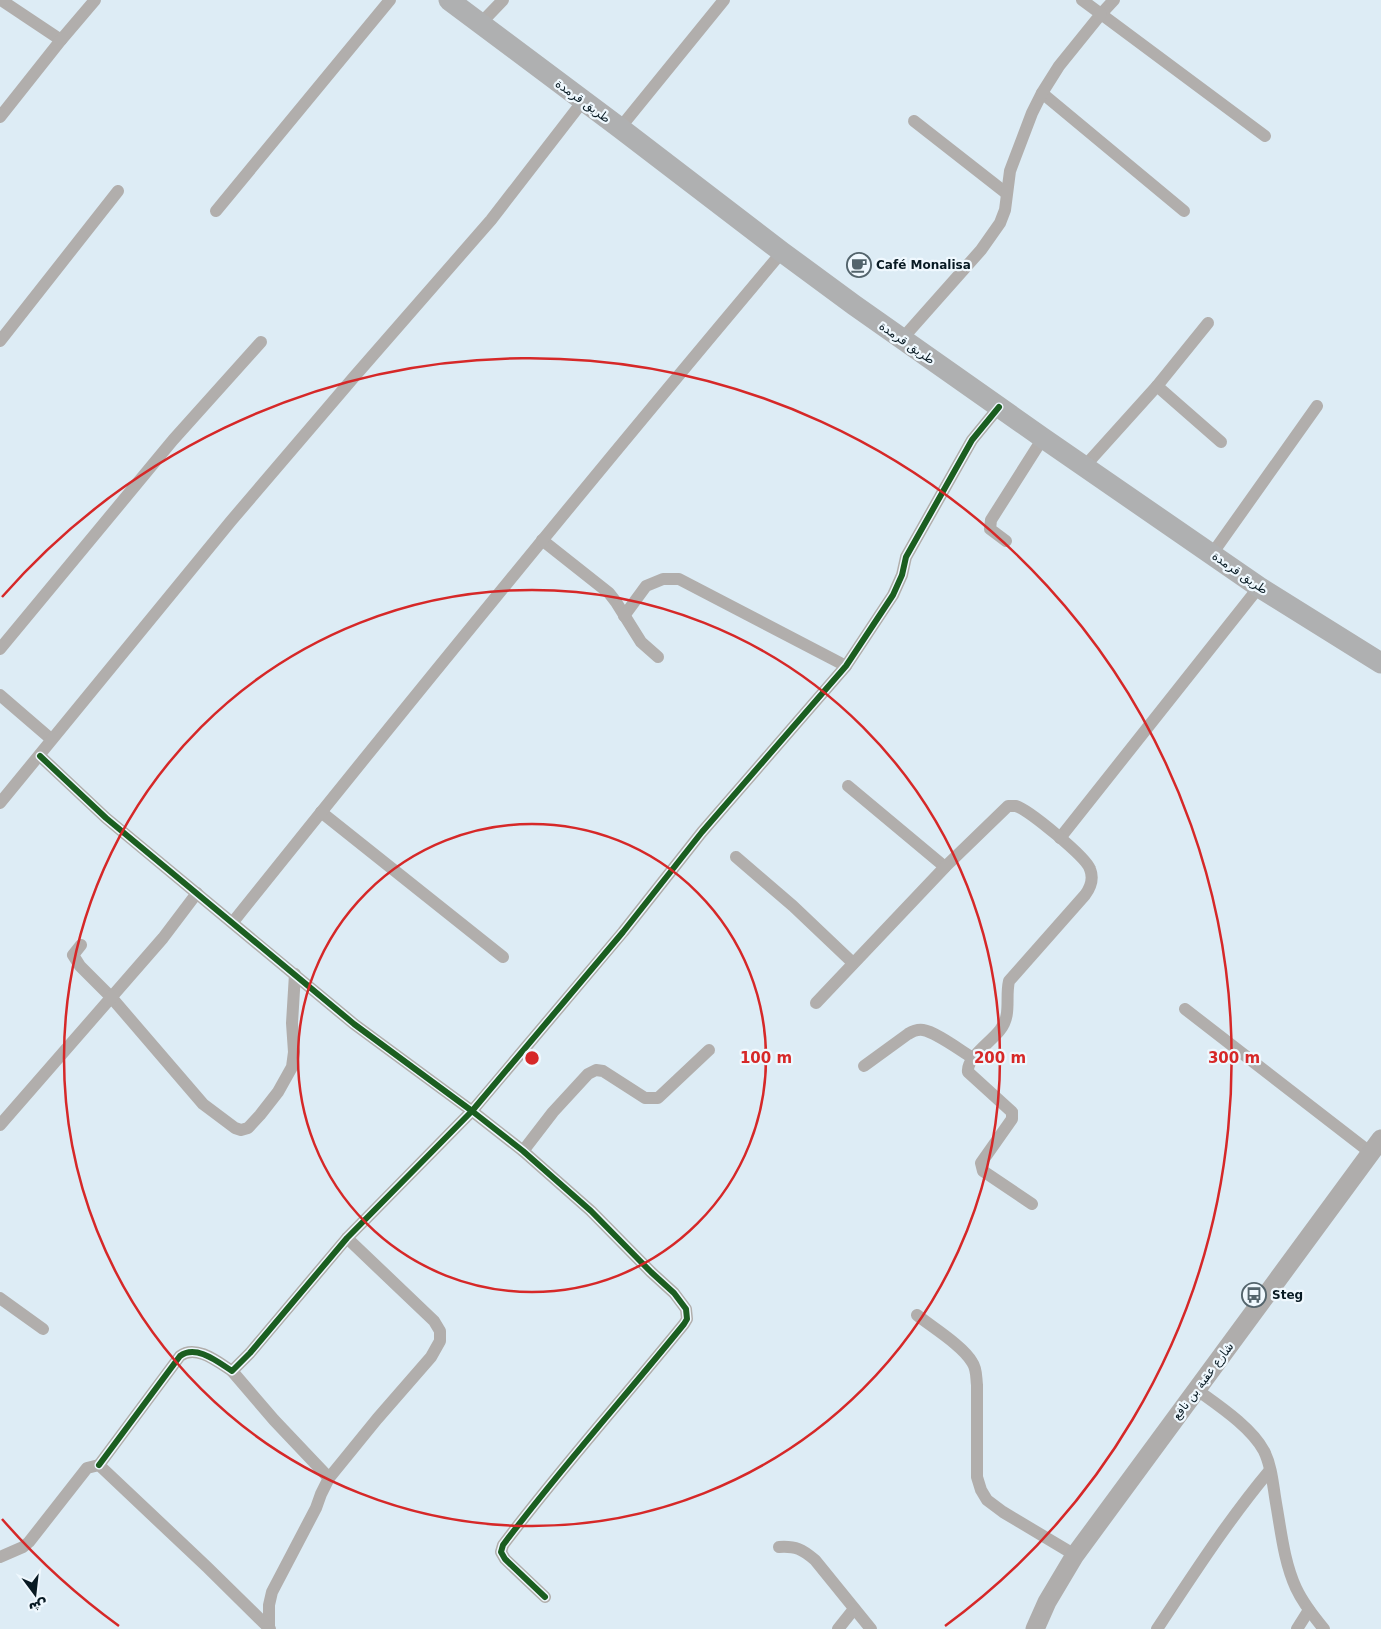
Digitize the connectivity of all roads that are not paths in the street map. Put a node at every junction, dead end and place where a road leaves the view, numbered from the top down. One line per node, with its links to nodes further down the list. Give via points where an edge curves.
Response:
1 (1, 0): 11 (street)
2 (95, 0): 11 (street)
3 (390, 0): 20 (street)
4 (449, 0): 10 (main road, طريق قرمدة)
5 (503, 0): 10 (street)
6 (724, 0): 16 (street)
7 (1082, 0): 9 (street)
8 (1114, 0): 9 (street)
9 (1101, 14): 12 (street); 17 (street)
10 (480, 24): 13 (main road, طريق قرمدة)
11 (61, 40): 14 (street)
12 (1042, 92): 19 (street, via 1016,152); 21 (street)
13 (583, 101): 16 (main road, طريق قرمدة); 43 (street, via 491,220 231,521)
14 (0, 117)
15 (914, 122): 19 (street)
16 (620, 128): 22 (main road, طريق قرمدة)
17 (1265, 136)
18 (118, 192): 25 (street)
19 (1006, 193): 24 (street, via 1005,210 994,233)
20 (216, 211)
21 (1184, 211)
22 (782, 252): 24 (main road, طريق قرمدة); 33 (street)
23 (1208, 323): 27 (street)
24 (902, 339): 29 (main road, طريق قرمدة)
25 (0, 341)
26 (261, 342): 38 (street, via 173,440)
27 (1157, 386): 31 (street); 32 (street)
28 (1317, 406): 35 (street)
29 (999, 407): 30 (main road, طريق قرمدة); 41 (street, via 972,440 906,557 894,595)
30 (1042, 438): 32 (main road, طريق قرمدة); 34 (street, via 991,520 990,528)
31 (1222, 442)
32 (1084, 467): 35 (main road, طريق قرمدة)
33 (542, 540): 37 (street, via 600,585); 47 (street)
34 (1006, 541)
35 (1212, 554): 36 (main road, طريق قرمدة)
36 (1259, 587): 40 (main road, طريق قرمدة); 48 (street)
37 (624, 616): 39 (street, via 641,642); 41 (street, via 646,586 663,579 679,579)
38 (0, 649)
39 (658, 657)
40 (1381, 663)
41 (846, 666): 63 (street, via 702,832 623,932)
42 (0, 695): 43 (street)
43 (51, 739): 44 (street)
44 (40, 756): 46 (street); 51 (street, via 106,818)
45 (848, 786): 50 (street)
46 (0, 803)
47 (321, 812): 52 (street); 54 (street)
48 (1060, 838): 50 (street, via 1023,810 1008,806); 61 (street, via 1090,868 1091,886 1009,981 1006,1022)
49 (736, 857): 55 (street)
50 (945, 867): 55 (street)
51 (197, 893): 52 (street); 57 (street)
52 (233, 922): 56 (street)
53 (81, 945): 57 (street, via 73,955)
54 (503, 957)
55 (853, 963): 58 (street)
56 (295, 974): 57 (street, via 292,1067 260,1115 248,1128 241,1130 203,1104); 63 (street, via 354,1024)
57 (111, 997): 64 (street)
58 (816, 1002)
59 (1185, 1009): 65 (street)
60 (709, 1050): 66 (street, via 658,1098 645,1098 603,1072 596,1070 588,1074)
61 (973, 1058): 62 (street, via 922,1030 908,1034); 67 (street, via 968,1072 1012,1112 1012,1119 981,1163 981,1168)
62 (864, 1066)
63 (472, 1111): 66 (street); 68 (street)
64 (0, 1125)
65 (1376, 1146): 73 (main road, شارع عقبة بن نافع)
66 (523, 1151): 80 (street, via 591,1211 674,1293 688,1314 684,1324 580,1447 503,1545 501,1552 505,1559)
67 (1032, 1204)
68 (347, 1238): 72 (street); 76 (street, via 434,1320 440,1331 440,1341 432,1357)
69 (0, 1298): 71 (street)
70 (917, 1315): 78 (street, via 964,1351 973,1362 977,1385 977,1477 987,1500)
71 (43, 1329)
72 (232, 1371): 74 (street, via 202,1354 184,1353); 76 (street)
73 (1197, 1390): 75 (street, via 1225,1410 1252,1436 1263,1450); 78 (main road, شارع عقبة بن نافع)
74 (99, 1465): 79 (street, via 87,1468 23,1548); 83 (street)
75 (1270, 1470): 82 (street, via 1289,1566 1296,1588); 87 (street, via 1220,1534)
76 (329, 1478): 83 (street, via 272,1592)
77 (779, 1547): 81 (street, via 791,1546 808,1554)
78 (1075, 1555): 86 (main road, شارع عقبة بن نافع)
79 (0, 1557)
80 (545, 1597)
81 (854, 1609): 84 (street); 85 (street)
82 (1309, 1610): 88 (street); 89 (street)
83 (269, 1629)
84 (838, 1629)
85 (871, 1629)
86 (1035, 1629)
87 (1157, 1629)
88 (1297, 1629)
89 (1324, 1629)

